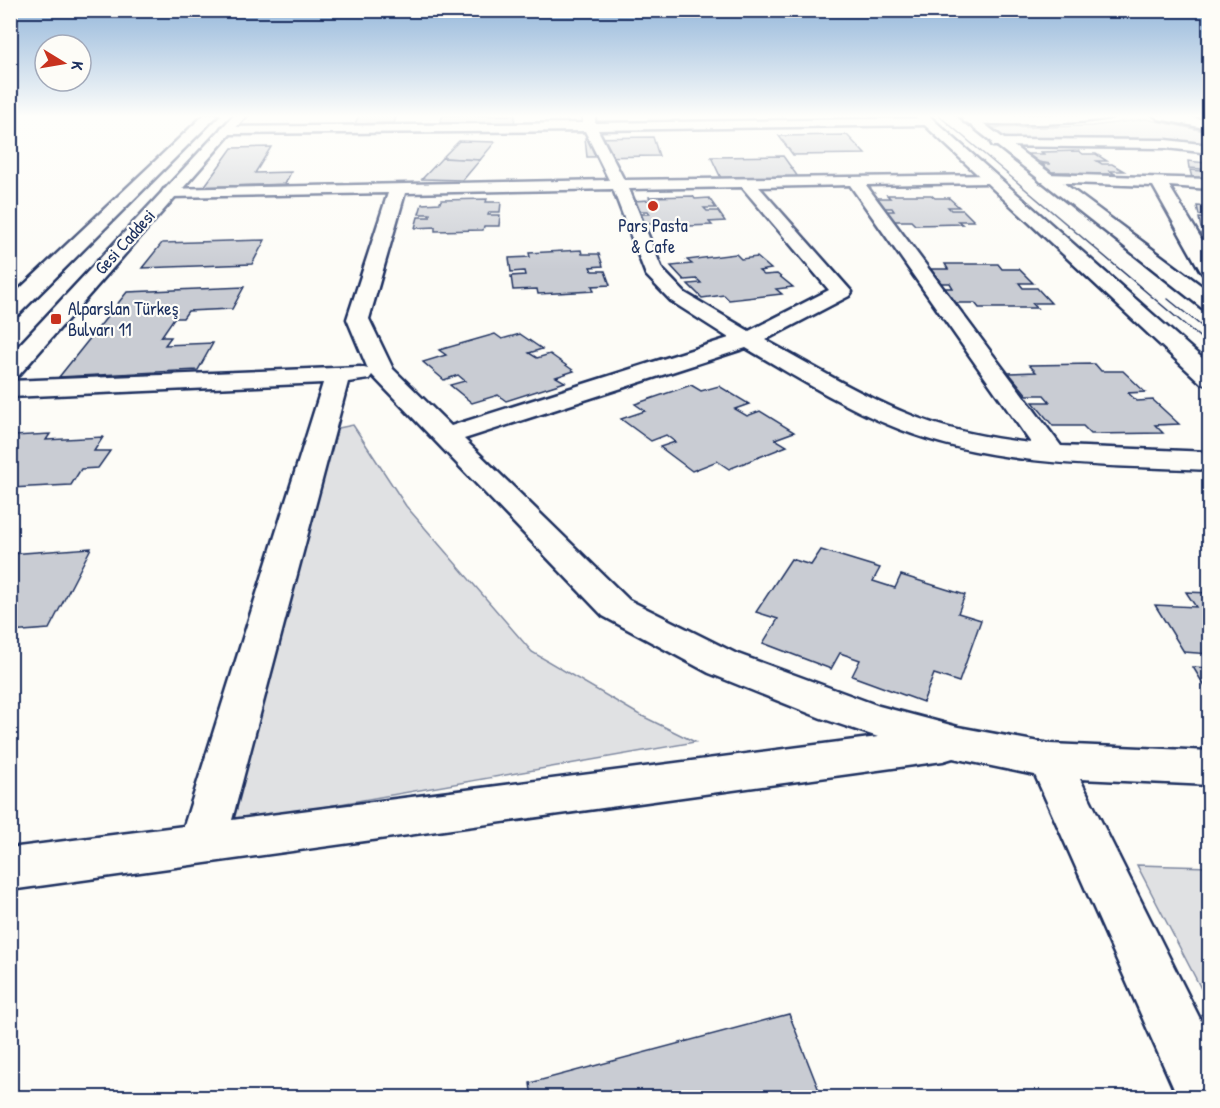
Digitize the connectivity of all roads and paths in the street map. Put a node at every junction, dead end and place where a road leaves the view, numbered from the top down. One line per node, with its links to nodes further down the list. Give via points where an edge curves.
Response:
1 (158, 167): 17 (street, Gesi Caddesi)
2 (193, 167): 14 (street, Gesi Caddesi)
3 (611, 167): 12 (street)
4 (976, 167): 6 (street)
5 (1030, 167): 7 (street)
6 (988, 178): 8 (street); 22 (street)
7 (1046, 179): 9 (street); 16 (street)
8 (855, 181): 10 (street); 25 (street)
9 (1158, 181): 11 (street); 15 (street)
10 (746, 182): 12 (street); 18 (street, via 842,292)
11 (1209, 184)
12 (619, 185): 13 (street); 18 (street, via 653,271 678,297)
13 (398, 188): 14 (street); 20 (street, via 358,319)
14 (170, 192): 19 (street, Gesi Caddesi)
15 (1209, 270)
16 (1209, 303)
17 (10, 310)
18 (748, 340): 24 (street); 25 (street, via 854,399 909,424 975,443)
19 (10, 370)
20 (383, 373): 21 (street); 24 (street)
21 (338, 375): 23 (street); 30 (street)
22 (1209, 378)
23 (10, 390)
24 (446, 436): 27 (street, via 616,608 722,663 795,693 876,721)
25 (1053, 454): 26 (street)
26 (1209, 461)
27 (958, 743): 28 (street); 30 (street)
28 (1050, 761): 29 (street); 32 (street)
29 (1209, 768)
30 (202, 843): 31 (street)
31 (10, 869)
32 (1208, 1098)

